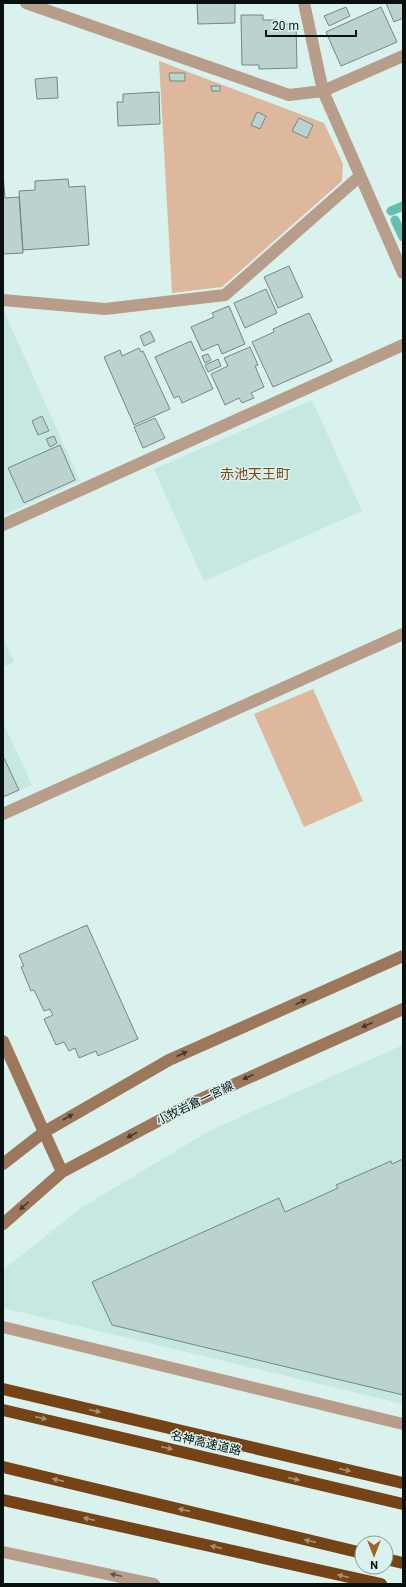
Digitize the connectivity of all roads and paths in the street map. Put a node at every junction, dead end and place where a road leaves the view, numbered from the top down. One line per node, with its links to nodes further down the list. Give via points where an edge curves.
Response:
1 (26, 3): 3 (street)
2 (304, 3): 5 (street)
3 (39, 5): 5 (street, via 289,96)
4 (403, 56): 5 (street)
5 (323, 92): 6 (street)
6 (360, 176): 7 (street); 8 (street, via 225,295 105,309)
7 (403, 273)
8 (3, 300)
9 (403, 345): 10 (street)
10 (3, 525)
11 (403, 634): 12 (street)
12 (3, 814)
13 (403, 956): 16 (main road, one-way to 13, via 169,1060)
14 (403, 1009): 18 (main road, 小牧岩倉一宮線, one-way to 18, via 192,1102)
15 (3, 1041): 16 (main road)
16 (44, 1132): 17 (main road); 18 (main road)
17 (3, 1164)
18 (62, 1172): 19 (main road, 小牧岩倉一宮線, one-way to 19)
19 (3, 1224)
20 (3, 1327): 23 (street)
21 (3, 1389): 25 (highway, one-way to 25)
22 (3, 1410): 27 (highway, 名神高速道路, one-way to 27)
23 (403, 1424)
24 (3, 1467): 28 (highway, one-way to 24)
25 (403, 1483)
26 (3, 1500): 32 (highway, one-way to 26)
27 (403, 1504)
28 (354, 1551)
29 (3, 1552): 30 (street, one-way to 29)
30 (134, 1582): 31 (street)
31 (154, 1584)
32 (381, 1584)

